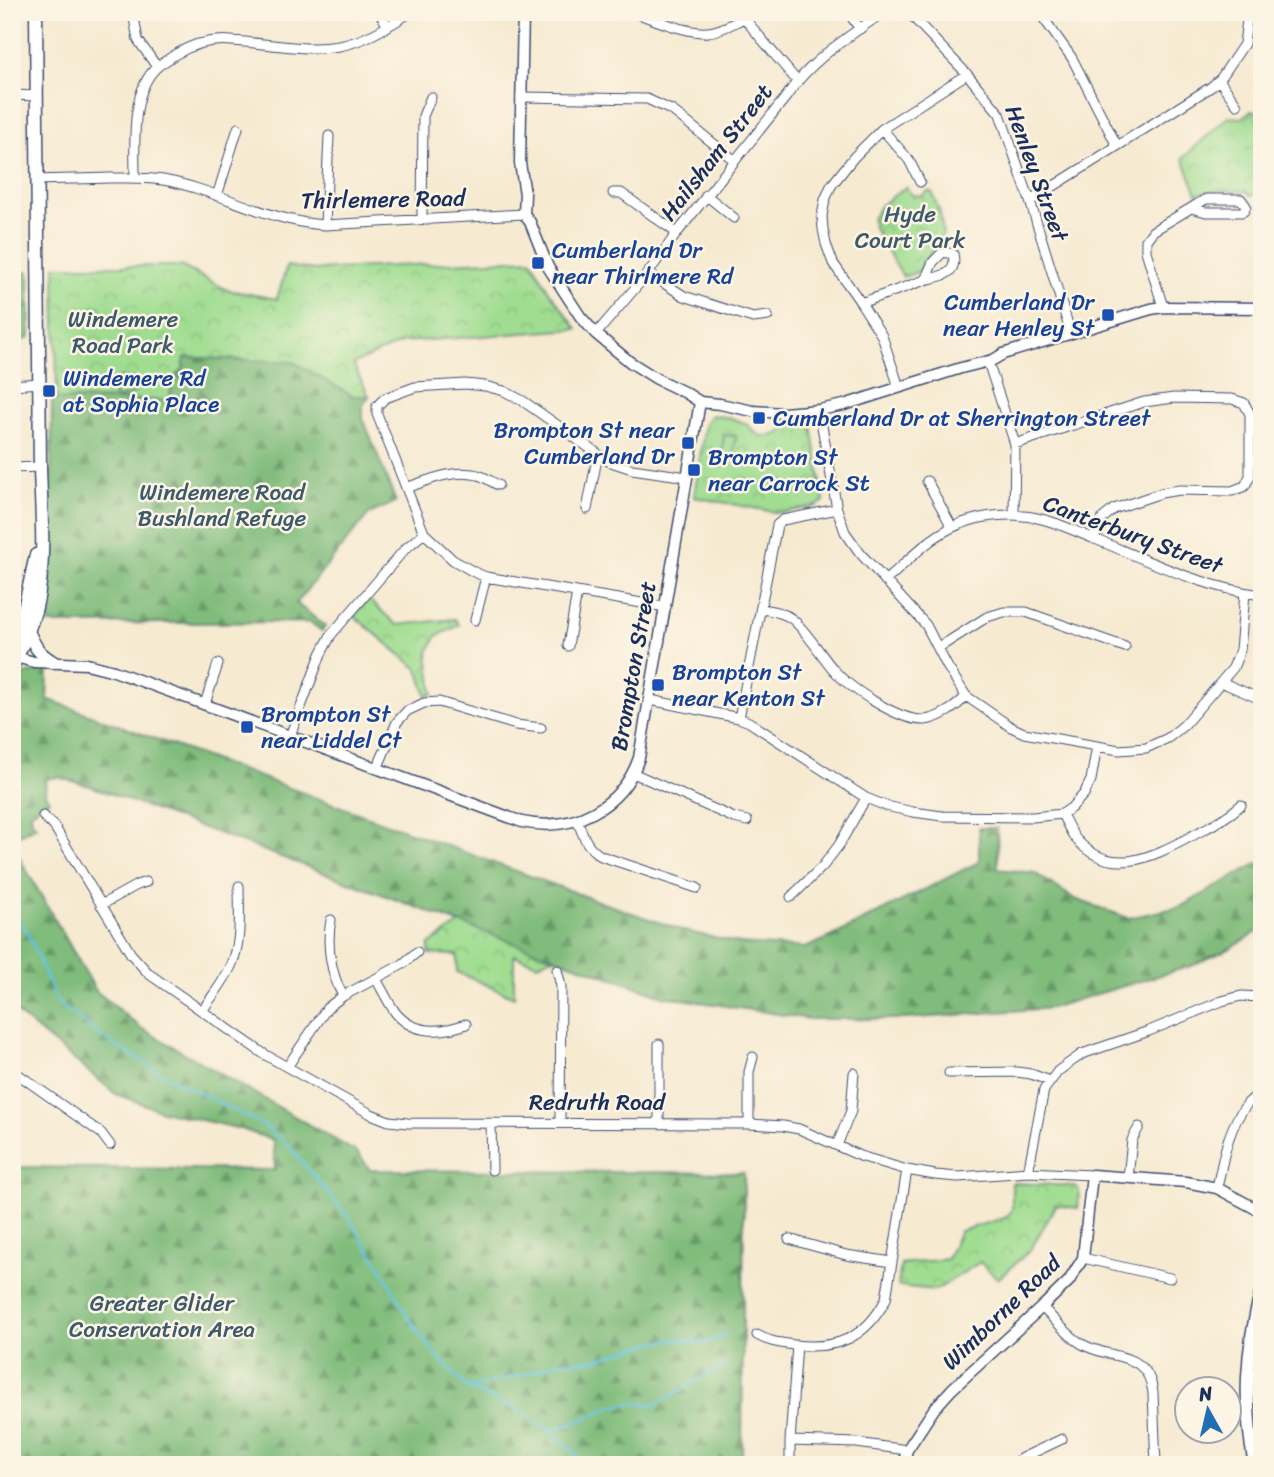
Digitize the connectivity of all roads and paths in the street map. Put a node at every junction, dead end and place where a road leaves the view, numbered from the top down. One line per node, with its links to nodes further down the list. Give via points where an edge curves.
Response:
1 (36, 12): 20 (main road)
2 (133, 12): 15 (street, via 138,40)
3 (379, 12): 13 (street)
4 (411, 12): 13 (street)
5 (523, 12): 22 (street)
6 (632, 12): 12 (street, via 708,32)
7 (848, 12): 14 (street)
8 (884, 12): 14 (street, Hailsham Street)
9 (908, 12): 16 (street, Henley Street)
10 (1039, 12): 27 (street, via 1072,58)
11 (1248, 12): 18 (street, via 1244,44)
12 (743, 15): 17 (street)
13 (388, 26): 15 (street, via 358,41 326,47 209,42 187,48)
14 (860, 29): 17 (street, Hailsham Street)
15 (157, 67): 29 (street, via 143,88 136,114)
16 (967, 74): 25 (street); 35 (street, Henley Street, via 1000,114)
17 (797, 80): 28 (street, Hailsham Street)
18 (1219, 80): 23 (street); 27 (street)
19 (12, 95): 20 (street)
20 (37, 96): 30 (main road)
21 (431, 97): 39 (street, via 422,116)
22 (521, 97): 28 (street, via 646,99 673,111); 37 (street)
23 (1237, 105)
24 (238, 128): 34 (street)
25 (882, 129): 31 (street, via 909,160); 44 (street, via 831,187 822,216 833,263)
26 (329, 136): 40 (street)
27 (1116, 146): 35 (street)
28 (734, 160): 33 (street, Hailsham Street)
29 (135, 178): 30 (street, Thirlemere Road); 34 (street, Thirlemere Road, via 162,180)
30 (38, 180): 51 (main road)
31 (920, 182)
32 (613, 193): 41 (street, via 621,193)
33 (706, 195): 38 (street); 41 (street, Hailsham Street)
34 (217, 196): 40 (street, Thirlemere Road, via 291,221)
35 (1030, 201): 49 (street, Henley Street)
36 (1191, 208): 36 (street, via 1206,199 1241,199 1246,206 1241,212); 45 (street, via 1153,230 1146,240)
37 (524, 214): 39 (street, Thirlemere Road); 48 (street, via 548,267)
38 (734, 218)
39 (422, 219): 40 (street, Thirlemere Road)
40 (325, 225)
41 (677, 233): 42 (street, Hailsham Street)
42 (648, 273): 47 (street, via 684,296 753,318); 48 (street, Hailsham Street)
43 (925, 280): 44 (street)
44 (861, 303): 53 (street, via 882,337)
45 (1163, 307): 46 (street); 49 (street)
46 (1262, 308)
47 (768, 316)
48 (596, 334): 54 (street, via 630,362)
49 (1071, 334): 50 (street)
50 (988, 362): 53 (street); 56 (street)
51 (40, 383): 52 (street); 58 (main road)
52 (12, 385)
53 (899, 387): 55 (street)
54 (700, 402): 55 (street, via 768,412); 60 (street, Brompton Street)
55 (819, 410): 65 (street)
56 (1015, 444): 66 (street); 70 (street, via 1144,402 1174,398 1244,403 1250,414 1251,477 1245,486 1232,491 1161,493 1114,509 1103,518)
57 (598, 454): 60 (street, via 632,469); 63 (street, via 504,391 466,384 415,387 385,398 377,406); 64 (street)
58 (40, 467): 59 (street); 67 (main road)
59 (12, 468)
60 (687, 477): 76 (street, Brompton Street)
61 (927, 481): 68 (street)
62 (498, 485): 63 (street, via 480,475 462,473 443,474)
63 (406, 488): 69 (street)
64 (587, 509)
65 (837, 509): 72 (street, via 845,532); 77 (street, via 777,525)
66 (1014, 515): 68 (street, Canterbury Street); 70 (street, Canterbury Street, via 1041,519)
67 (41, 527): 79 (main road, via 39,593); 80 (main road, via 24,608)
68 (952, 527): 72 (street, Canterbury Street)
69 (424, 533): 71 (street, via 453,560); 94 (street, via 331,635)
70 (1094, 539): 74 (street, Canterbury Street, via 1195,579)
71 (486, 577): 73 (street); 78 (street)
72 (885, 581): 83 (street, via 926,625)
73 (577, 592): 76 (street); 81 (street)
74 (1245, 593): 75 (street, Canterbury Street); 87 (street, via 1240,650)
75 (1262, 595)
76 (666, 607): 90 (street, Brompton Street)
77 (762, 609): 88 (street, via 794,620 835,671 860,693 912,719 936,717); 92 (street)
78 (475, 620)
79 (28, 631): 84 (main road); 85 (main road, via 34,647)
80 (12, 639)
81 (568, 646)
82 (1125, 647): 83 (street, via 1026,612 1004,612 987,617)
83 (938, 648): 88 (street)
84 (14, 660): 85 (street, Brompton Street)
85 (53, 663): 91 (street, Brompton Street, via 96,666)
86 (218, 664): 91 (street)
87 (1221, 682): 89 (street); 95 (street, via 1168,738 1146,748)
88 (966, 696): 95 (street, via 1024,733)
89 (1258, 698)
90 (650, 700): 92 (street); 97 (street, Brompton Street)
91 (205, 704): 94 (street, Brompton Street)
92 (740, 718): 98 (street)
93 (541, 727): 96 (street, via 439,702 424,703 397,722)
94 (290, 736): 96 (street, Brompton Street)
95 (1097, 746): 100 (street, via 1084,794)
96 (377, 769): 102 (street, Brompton Street, via 522,822 548,825)
97 (633, 773): 102 (street, Brompton Street, via 611,801); 103 (street)
98 (866, 798): 100 (street, via 942,816); 107 (street, via 839,845)
99 (1241, 805): 100 (street, via 1230,816 1154,855 1119,861 1086,849)
100 (1062, 814)
101 (43, 816): 108 (street, Redruth Road, via 54,825)
102 (577, 820): 106 (street, via 586,844 601,856)
103 (747, 821)
104 (146, 882): 108 (street)
105 (239, 886): 115 (street, via 236,953)
106 (697, 888)
107 (791, 897)
108 (101, 905): 115 (street, Redruth Road, via 149,974)
109 (331, 920): 113 (street, via 332,972)
110 (417, 952): 112 (street)
111 (557, 970): 126 (street, via 561,986)
112 (376, 979): 113 (street); 116 (street, via 407,1024 438,1031)
113 (343, 996): 119 (street, via 327,1008)
114 (1262, 997): 123 (street, via 1222,1001 1082,1054)
115 (202, 1011): 119 (street, Redruth Road)
116 (466, 1024)
117 (659, 1044): 127 (street)
118 (753, 1057): 128 (street)
119 (286, 1067): 125 (street, Redruth Road, via 389,1121)
120 (12, 1070): 130 (street)
121 (854, 1073): 131 (street, via 852,1111)
122 (949, 1073): 123 (street, via 1017,1072)
123 (1050, 1082): 134 (street, via 1044,1090)
124 (1261, 1092): 137 (street, via 1248,1102 1230,1136)
125 (491, 1123): 126 (street, Redruth Road); 132 (street)
126 (560, 1123): 127 (street, Redruth Road)
127 (659, 1123): 128 (street, Redruth Road)
128 (750, 1124): 131 (street, Redruth Road, via 799,1129)
129 (1139, 1127): 136 (street, via 1132,1140)
130 (110, 1145)
131 (837, 1145): 133 (street, Redruth Road)
132 (492, 1170)
133 (907, 1170): 134 (street, Redruth Road, via 958,1177); 141 (street)
134 (1028, 1172): 135 (street, Redruth Road)
135 (1092, 1175): 136 (street, Redruth Road); 140 (street, Wimborne Road)
136 (1128, 1178): 137 (street, Redruth Road)
137 (1217, 1188): 138 (street, Redruth Road)
138 (1262, 1212)
139 (789, 1238): 141 (street, via 846,1255)
140 (1083, 1258): 142 (street); 144 (street, Wimborne Road, via 1069,1281)
141 (892, 1262): 146 (street, via 886,1299 868,1326 834,1345)
142 (1170, 1278)
143 (1262, 1290): 154 (main road, via 1247,1377)
144 (1042, 1307): 149 (street, Wimborne Road, via 951,1389); 153 (street, via 1074,1339 1097,1352 1135,1361 1147,1371 1153,1393)
145 (757, 1335): 146 (street)
146 (797, 1345): 148 (street)
147 (1062, 1439): 152 (street)
148 (790, 1441): 149 (street); 150 (street)
149 (907, 1450): 151 (street, Wimborne Road)
150 (790, 1465)
151 (903, 1465)
152 (1011, 1465)
153 (1156, 1465)
154 (1255, 1465)

